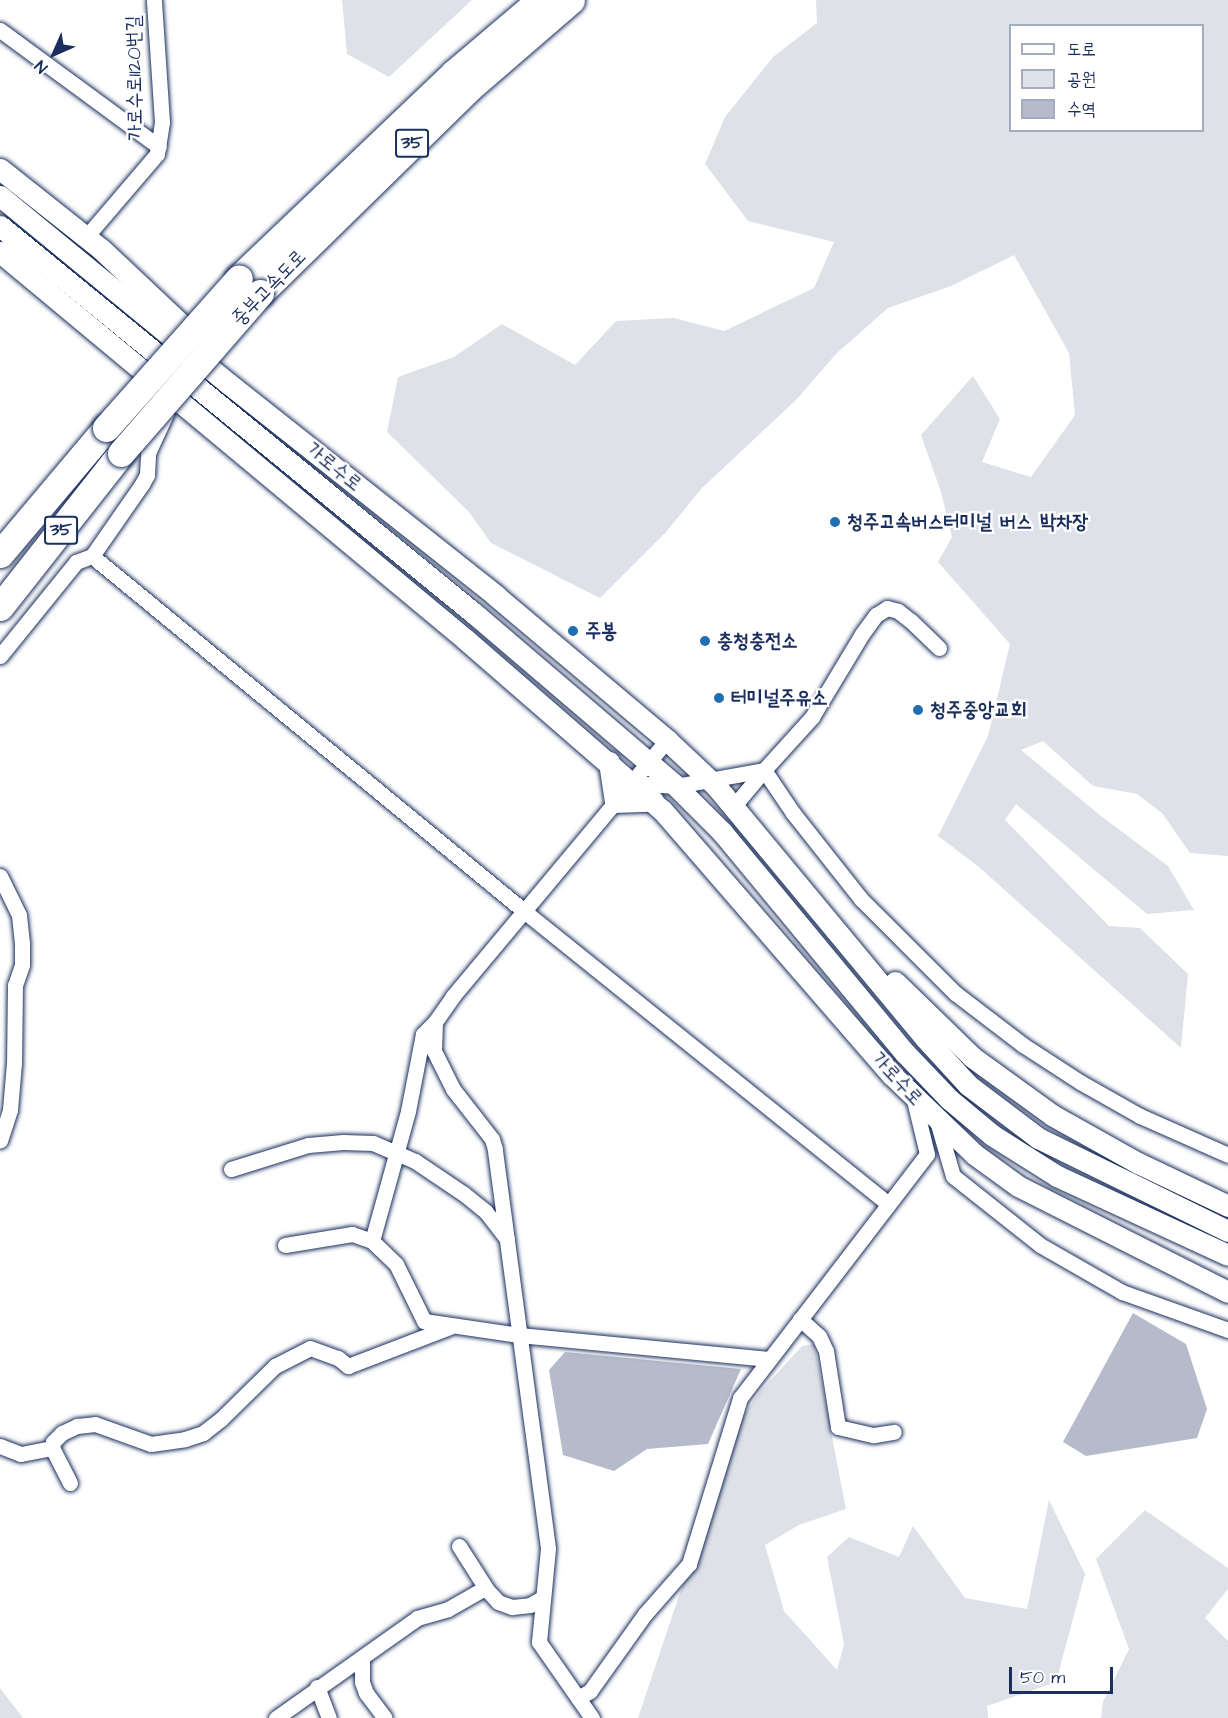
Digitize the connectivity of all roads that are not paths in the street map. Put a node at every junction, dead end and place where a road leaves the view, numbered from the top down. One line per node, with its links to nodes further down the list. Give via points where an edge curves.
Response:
1 (154, 0): 5 (street, 가로수로1120번길, via 162,122)
2 (540, 0): 11 (highway, 중부고속도로 / 35, via 454,73)
3 (571, 0): 11 (highway, 중부고속도로 / 35)
4 (0, 30): 5 (street)
5 (159, 147): 9 (street, 가로수로1120번길)
6 (0, 169): 9 (main road)
7 (0, 196): 13 (main road, 가로수로)
8 (0, 226): 21 (main road, 가로수로, via 476,615)
9 (86, 237): 13 (main road, via 236,376)
10 (0, 252): 12 (main road, 가로수로)
11 (250, 286): 14 (highway, 중부고속도로 / 35, bridge, via 106,428); 16 (highway, 중부고속도로 / 35, bridge)
12 (175, 396): 15 (street, via 148,453 147,475); 20 (main road, 가로수로)
13 (293, 435): 19 (main road, 가로수로, via 496,596)
14 (0, 554)
15 (92, 556): 18 (street, via 76,562); 31 (street)
16 (0, 608)
17 (939, 648): 22 (street, via 897,611 887,608 876,615 813,717)
18 (0, 656)
19 (667, 740): 21 (street); 23 (main road, 가로수로)
20 (609, 762): 24 (main road, 가로수로); 27 (main road)
21 (649, 762): 24 (street); 25 (main road, 가로수로)
22 (764, 770): 23 (street); 28 (street); 37 (street, via 861,899 962,999 1080,1082 1140,1116)
23 (710, 781): 25 (street); 28 (main road, 가로수로)
24 (632, 783): 25 (street); 26 (main road, 가로수로); 27 (street)
25 (676, 786): 45 (main road, 가로수로, via 722,832 905,1053 992,1136 1057,1176)
26 (652, 801): 27 (main road); 33 (main road, 가로수로)
27 (615, 802): 31 (street)
28 (733, 807): 30 (main road, 가로수로)
29 (0, 876): 35 (street, via 19,915 22,943 22,965 15,985 10,1110)
30 (802, 889): 40 (main road, 가로수로, via 846,929 938,1026 1013,1087 1079,1132); 41 (main road, 가로수로, via 925,1038 968,1085 999,1111 1067,1154)
31 (524, 911): 32 (street); 39 (street)
32 (435, 1022): 36 (street, via 423,1034); 42 (street, via 434,1052 453,1089 492,1139)
33 (913, 1096): 34 (main road, 가로수로); 39 (street, via 927,1154)
34 (937, 1121): 46 (main road, 가로수로, via 1018,1186); 49 (street, via 953,1176 1040,1245 1122,1293)
35 (0, 1140)
36 (396, 1151): 38 (street, via 367,1143 308,1144); 42 (street, via 464,1194 486,1212); 43 (street)
37 (1228, 1155)
38 (231, 1168)
39 (888, 1204): 47 (street)
40 (1228, 1206)
41 (1228, 1231)
42 (507, 1239): 50 (street)
43 (372, 1241): 44 (street, via 352,1234); 48 (street, via 396,1264 424,1321)
44 (285, 1245)
45 (1228, 1255)
46 (1228, 1292)
47 (800, 1319): 51 (street); 52 (street, via 819,1336 826,1351 838,1427 874,1435)
48 (453, 1326): 50 (street); 54 (street, via 348,1366 310,1348 275,1366 221,1419 203,1433 185,1439 152,1444 95,1424 62,1433 52,1442)
49 (1228, 1330)
50 (519, 1335): 51 (street); 58 (street, via 548,1548)
51 (769, 1359): 61 (street, via 741,1398 732,1420 689,1564 645,1614 590,1691)
52 (894, 1432)
53 (0, 1446): 54 (street, via 21,1454)
54 (52, 1448): 55 (street)
55 (70, 1483)
56 (459, 1546): 57 (street)
57 (485, 1588): 58 (street, via 498,1602 512,1607 530,1605); 59 (street, via 448,1609 417,1618)
58 (542, 1598): 61 (street, via 539,1642)
59 (362, 1658): 60 (street); 64 (street, via 366,1693)
60 (317, 1687): 62 (street); 63 (street)
61 (578, 1698): 65 (street)
62 (276, 1718)
63 (328, 1718)
64 (385, 1718)
65 (592, 1718)

